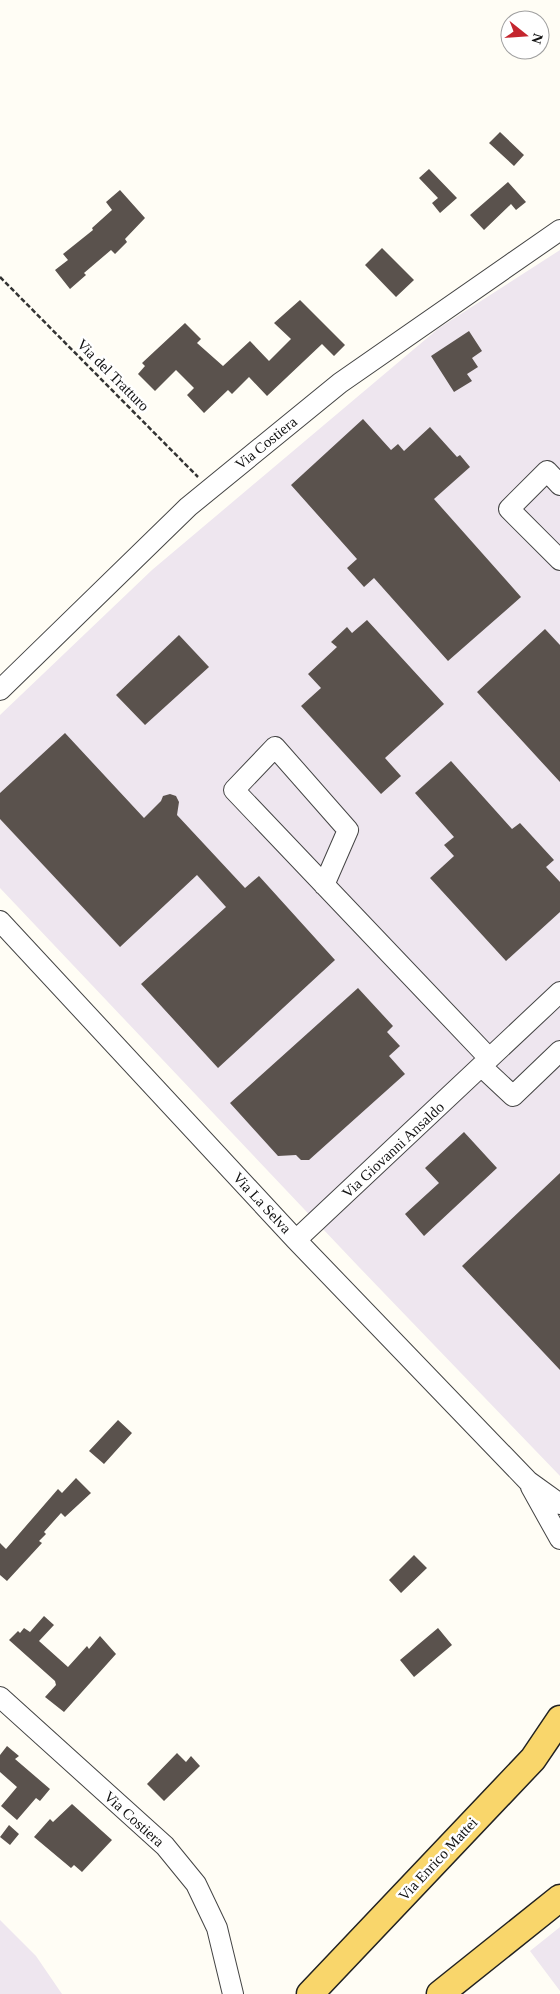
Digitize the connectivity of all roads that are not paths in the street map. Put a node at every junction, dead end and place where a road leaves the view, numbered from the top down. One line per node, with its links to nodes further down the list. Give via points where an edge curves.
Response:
1 (560, 230): 4 (street, Via Costiera, via 340,383 188,507)
2 (560, 485): 3 (street, via 547,471 509,509)
3 (560, 560)
4 (0, 690)
5 (324, 885): 5 (street, via 234,790 275,747 348,830); 9 (street)
6 (0, 921): 10 (street, Via La Selva)
7 (560, 992): 9 (street, Via Giovanni Ansaldo)
8 (560, 1051): 9 (street, via 513,1096)
9 (486, 1062): 10 (street, Via Giovanni Ansaldo)
10 (296, 1240): 11 (street, Via La Selva)
11 (528, 1481): 12 (street, Via La Selva); 13 (street, Via La Selva)
12 (560, 1504)
13 (560, 1539)
14 (0, 1697): 17 (street, Via Costiera, via 165,1846 196,1884 218,1928)
15 (560, 1719): 20 (main road, Via Enrico Mattei, via 533,1758)
16 (560, 1898): 21 (main road)
17 (228, 1969): 18 (street, Via Costiera); 19 (street, Via Costiera)
18 (233, 1994)
19 (244, 1994)
20 (310, 1994)
21 (440, 1994)

